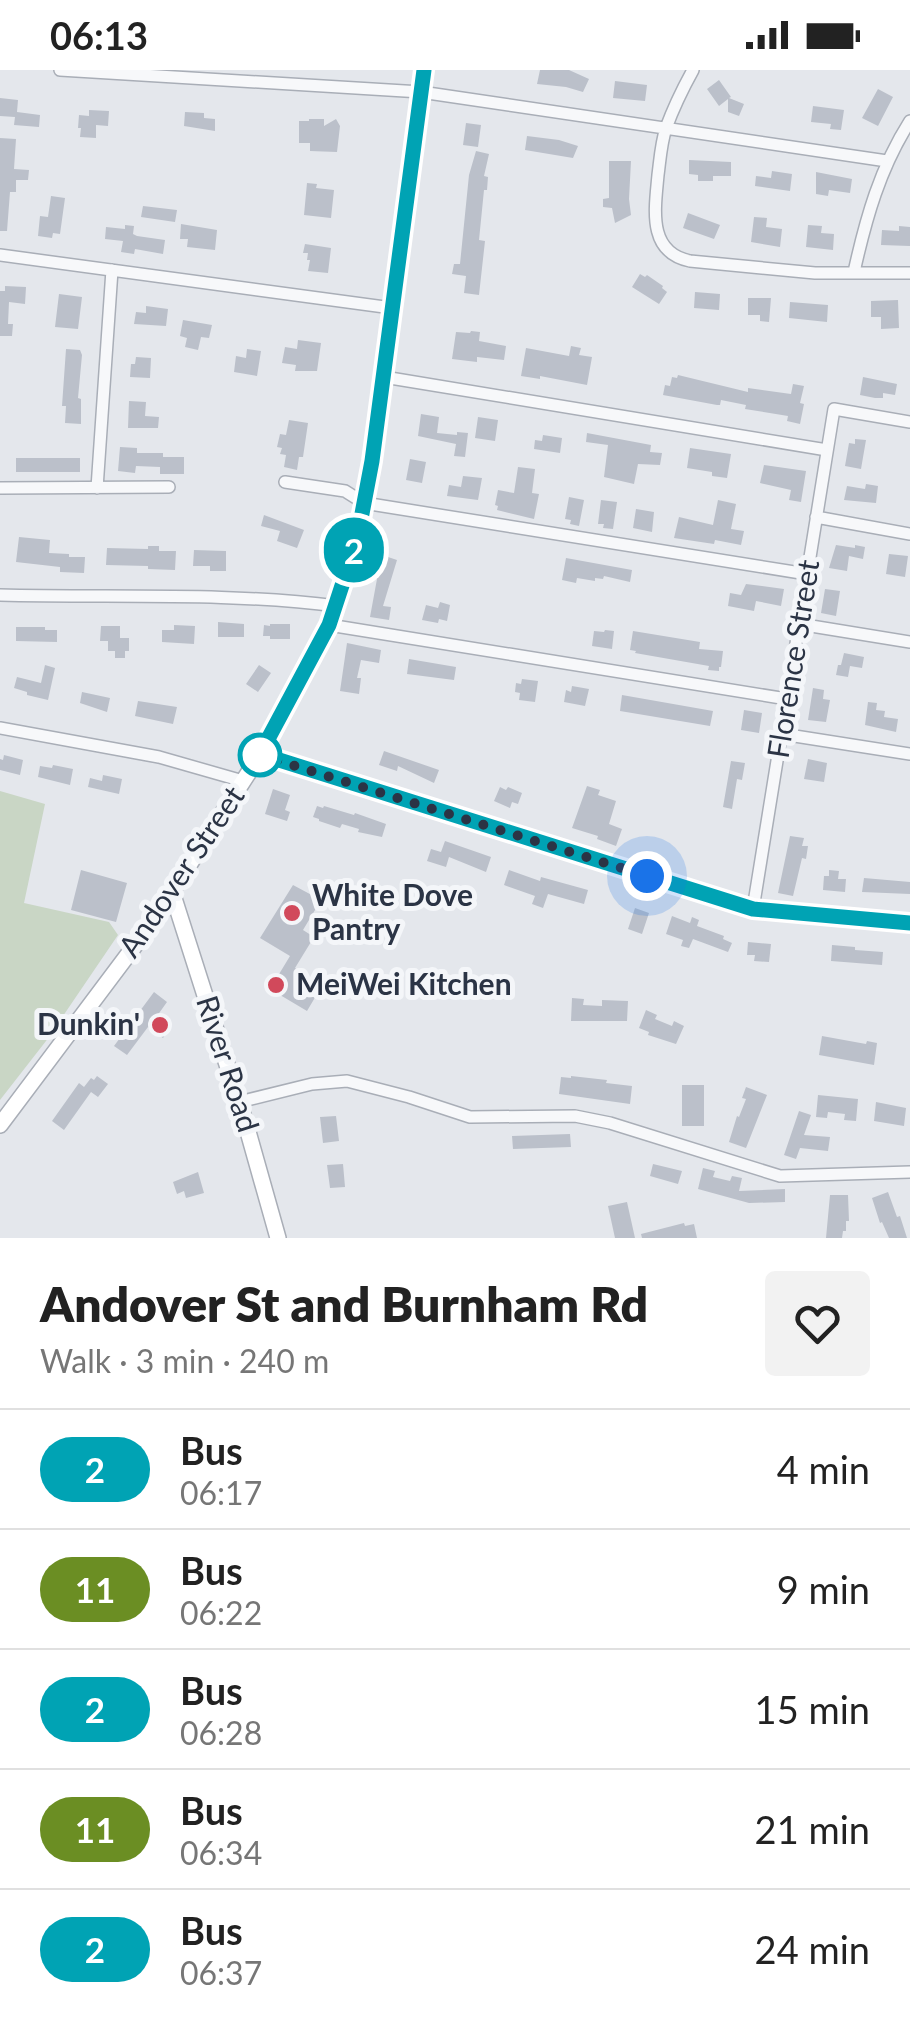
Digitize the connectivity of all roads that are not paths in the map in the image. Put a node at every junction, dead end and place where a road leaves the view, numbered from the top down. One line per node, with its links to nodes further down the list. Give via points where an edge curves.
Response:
1 (60, 70): 4 (street)
2 (424, 70): 4 (main road, Andover Street)
3 (693, 70): 6 (street)
4 (421, 92): 6 (street); 12 (main road, Andover Street)
5 (910, 121): 7 (street)
6 (666, 128): 7 (street); 10 (street, via 656,223 673,255 690,262)
7 (887, 160): 10 (street)
8 (0, 255): 9 (street)
9 (112, 270): 12 (street); 19 (street)
10 (854, 272): 11 (street)
11 (910, 272)
12 (392, 308): 13 (main road, Andover Street)
13 (384, 376): 15 (street); 20 (main road, Andover Street)
14 (910, 422): 15 (street, Florence Street, via 834,408)
15 (827, 450): 21 (street, Florence Street)
16 (285, 482): 20 (street, via 345,491)
17 (169, 487): 19 (street)
18 (0, 488): 19 (street)
19 (97, 488)
20 (364, 503): 23 (street); 25 (main road, Andover Street)
21 (816, 517): 22 (street); 23 (street, Florence Street)
22 (910, 534)
23 (807, 574): 26 (street, Florence Street)
24 (0, 595): 25 (street)
25 (336, 606): 27 (main road, Andover Street)
26 (799, 624): 28 (street); 29 (street, Florence Street)
27 (329, 625): 29 (street); 32 (main road, Andover Street)
28 (910, 642)
29 (787, 699): 31 (street, Florence Street)
30 (0, 728): 34 (street)
31 (782, 734): 33 (street); 36 (street, Florence Street)
32 (260, 754): 34 (main road, Andover Street); 36 (street)
33 (910, 754)
34 (243, 780): 35 (main road, Andover Street)
35 (172, 892): 38 (main road, River Road); 39 (main road, Andover Street)
36 (753, 909): 37 (street)
37 (910, 924)
38 (239, 1102): 40 (street, via 347,1081 470,1117 574,1116 610,1123 780,1176); 41 (main road, River Road)
39 (0, 1126)
40 (910, 1172)
41 (278, 1238)

